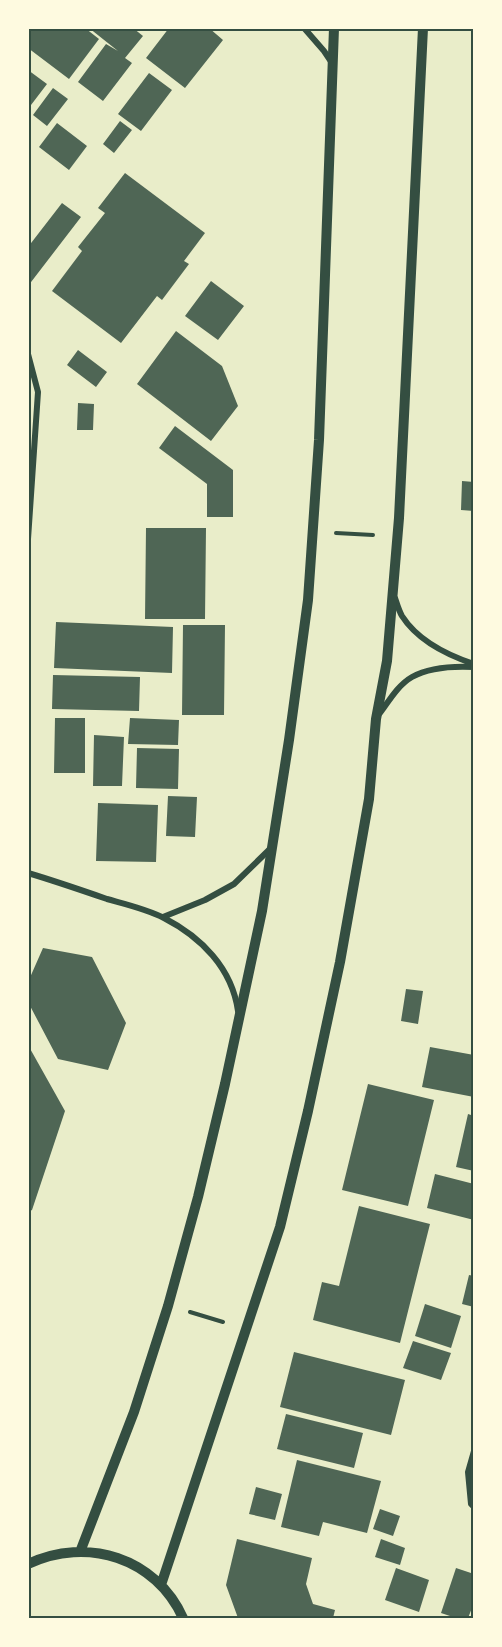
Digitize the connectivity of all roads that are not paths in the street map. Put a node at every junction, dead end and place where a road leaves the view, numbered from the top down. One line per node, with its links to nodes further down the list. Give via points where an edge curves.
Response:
1 (304, 28): 4 (street)
2 (334, 28): 4 (street)
3 (423, 28): 7 (street)
4 (332, 64): 10 (street, via 313,531 306,612)
5 (28, 354): 6 (street, via 38,392)
6 (28, 538)
7 (392, 593): 8 (street, via 401,616 418,635); 9 (street, via 387,661)
8 (474, 666): 9 (street, via 429,671 411,678)
9 (376, 719): 18 (street, via 369,799 340,962 280,1227)
10 (272, 847): 12 (street, via 234,884); 13 (street)
11 (28, 873): 12 (street)
12 (163, 917): 13 (street, via 213,955 231,986)
13 (239, 1020): 16 (street, via 168,1306 134,1413)
14 (474, 1451): 15 (street, via 468,1472)
15 (474, 1507)
16 (80, 1552): 17 (street, via 61,1553); 18 (street, via 116,1557 147,1573)
17 (28, 1564)
18 (161, 1586): 19 (street)
19 (183, 1618)

